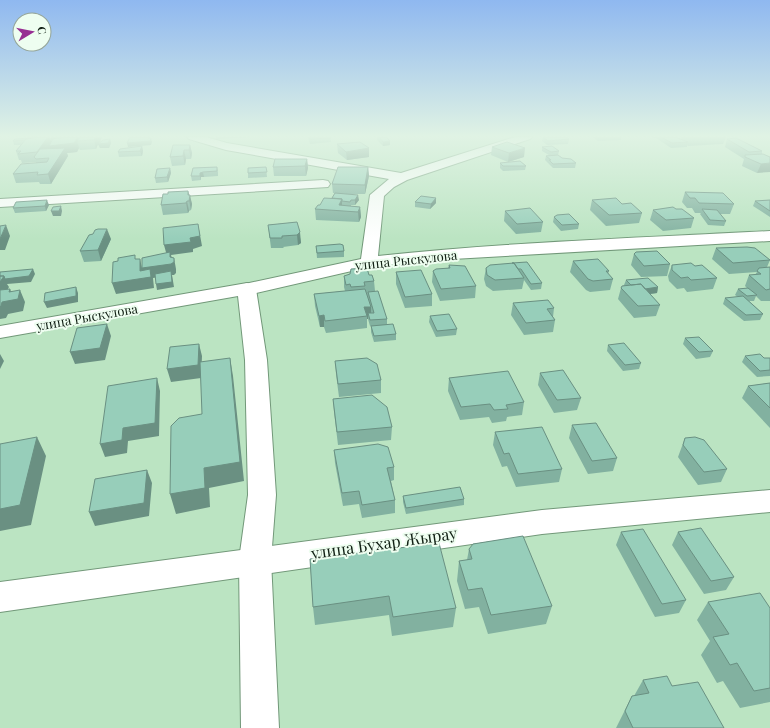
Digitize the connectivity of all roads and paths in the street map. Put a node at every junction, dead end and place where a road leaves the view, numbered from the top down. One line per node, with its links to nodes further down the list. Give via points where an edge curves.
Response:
1 (368, 171): 3 (street)
2 (421, 171): 3 (street)
3 (402, 177): 7 (street, via 377,195)
4 (323, 184): 5 (street)
5 (0, 203)
6 (770, 236): 7 (street, улица Рыскулова, via 559,247)
7 (369, 262): 8 (street, улица Рыскулова)
8 (247, 288): 9 (street, улица Рыскулова); 11 (street, via 256,360 262,495)
9 (0, 332)
10 (770, 501): 11 (street, улица Бухар Жырау, via 542,522)
11 (255, 560): 12 (street, улица Бухар Жырау); 13 (street)
12 (0, 597)
13 (260, 728)

